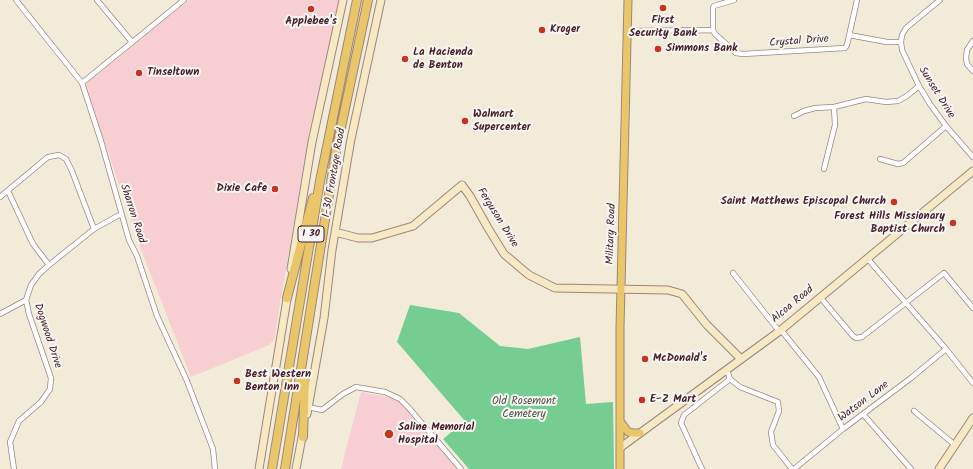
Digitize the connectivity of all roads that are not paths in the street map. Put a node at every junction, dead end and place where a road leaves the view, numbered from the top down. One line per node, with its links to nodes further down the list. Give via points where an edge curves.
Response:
1 (16, 0): 19 (street, Sharron Road)
2 (98, 0): 15 (street)
3 (184, 0): 15 (street)
4 (343, 0): 41 (main road, via 310,153)
5 (357, 0): 28 (highway, I 30)
6 (368, 0): 47 (highway, I 30, via 336,151)
7 (381, 0): 32 (main road, I-30 Frontage Road, via 351,139)
8 (628, 0): 12 (main road, Military Road)
9 (734, 0): 13 (street, via 714,6)
10 (857, 0): 14 (street, Crystal Drive)
11 (940, 0): 16 (street, via 906,28)
12 (627, 30): 13 (street); 39 (main road, Military Road)
13 (714, 30): 14 (street, Crystal Drive, via 736,53 743,54 845,48)
14 (849, 35): 16 (street)
15 (132, 42): 19 (street)
16 (901, 42): 20 (street, Sunset Drive, via 902,50)
17 (973, 42): 18 (street, via 967,50 966,58)
18 (973, 71)
19 (82, 83): 31 (street, Sharron Road)
20 (919, 86): 21 (street, via 898,101 866,99); 23 (street, Sunset Drive)
21 (834, 107): 22 (street, via 815,108); 26 (street, via 835,125)
22 (794, 116)
23 (946, 126): 24 (street, Sunset Drive); 25 (street, via 903,163 898,164)
24 (973, 157)
25 (880, 158)
26 (824, 169)
27 (973, 171): 36 (main road, Alcoa Road)
28 (320, 180): 41 (highway, via 311,202); 67 (highway, I 30)
29 (8, 191): 30 (street); 33 (street, via 48,157 59,155 66,159 72,171); 37 (street, via 33,244)
30 (0, 197)
31 (121, 214): 33 (street, Dogwood Drive); 65 (street, Sharron Road, via 157,316 187,381 213,449)
32 (338, 218): 34 (main road, I-30 Frontage Road); 35 (main road, via 340,224)
33 (94, 229): 37 (street, Dogwood Drive)
34 (335, 232): 35 (main road, Ferguson Drive); 53 (main road, I-30 Frontage Road, via 324,318)
35 (352, 236): 39 (main road, Ferguson Drive, via 372,238 413,226 462,185 504,254 529,275 555,288)
36 (867, 258): 40 (main road, Alcoa Road); 43 (street)
37 (49, 265): 42 (street, Dogwood Drive, via 31,285)
38 (733, 273): 46 (street)
39 (621, 290): 49 (main road, Ferguson Drive, via 668,290 682,294 707,325); 57 (main road, Military Road)
40 (820, 297): 43 (street, via 856,338 862,337); 46 (main road, Alcoa Road)
41 (287, 298): 66 (main road)
42 (26, 300): 45 (street); 64 (street, Dogwood Drive, via 51,378 50,389 41,402 19,421 10,442)
43 (906, 303): 44 (street, via 944,273); 48 (street)
44 (973, 308)
45 (0, 314)
46 (780, 330): 49 (main road, Alcoa Road); 58 (street, via 819,377)
47 (306, 344): 60 (highway); 68 (highway, I 30)
48 (946, 349): 52 (street); 55 (street, Watson Lane)
49 (741, 359): 50 (main road, Alcoa Road)
50 (727, 370): 51 (street); 59 (main road, Alcoa Road)
51 (730, 379): 72 (street, via 684,415 681,423); 73 (street, via 740,387 778,402 780,411 771,432 772,445)
52 (973, 382)
53 (308, 407): 60 (main road, I-30 Frontage Road); 70 (street, via 322,410 356,387 385,392 400,399 408,407)
54 (914, 411): 61 (street)
55 (863, 414): 58 (street, Watson Lane); 74 (street)
56 (973, 418): 61 (main road)
57 (620, 421): 59 (main road, via 628,432); 62 (main road, Military Road)
58 (843, 429): 73 (street, Watson Lane)
59 (640, 433): 62 (main road, Alcoa Road)
60 (302, 437): 69 (main road, I-30 Frontage Road)
61 (955, 444): 63 (main road)
62 (621, 447): 71 (main road, Military Road)
63 (941, 468)
64 (14, 469)
65 (216, 469)
66 (259, 469)
67 (272, 469)
68 (285, 469)
69 (296, 469)
70 (461, 469)
71 (620, 469)
72 (702, 469)
73 (793, 469)
74 (911, 469)

